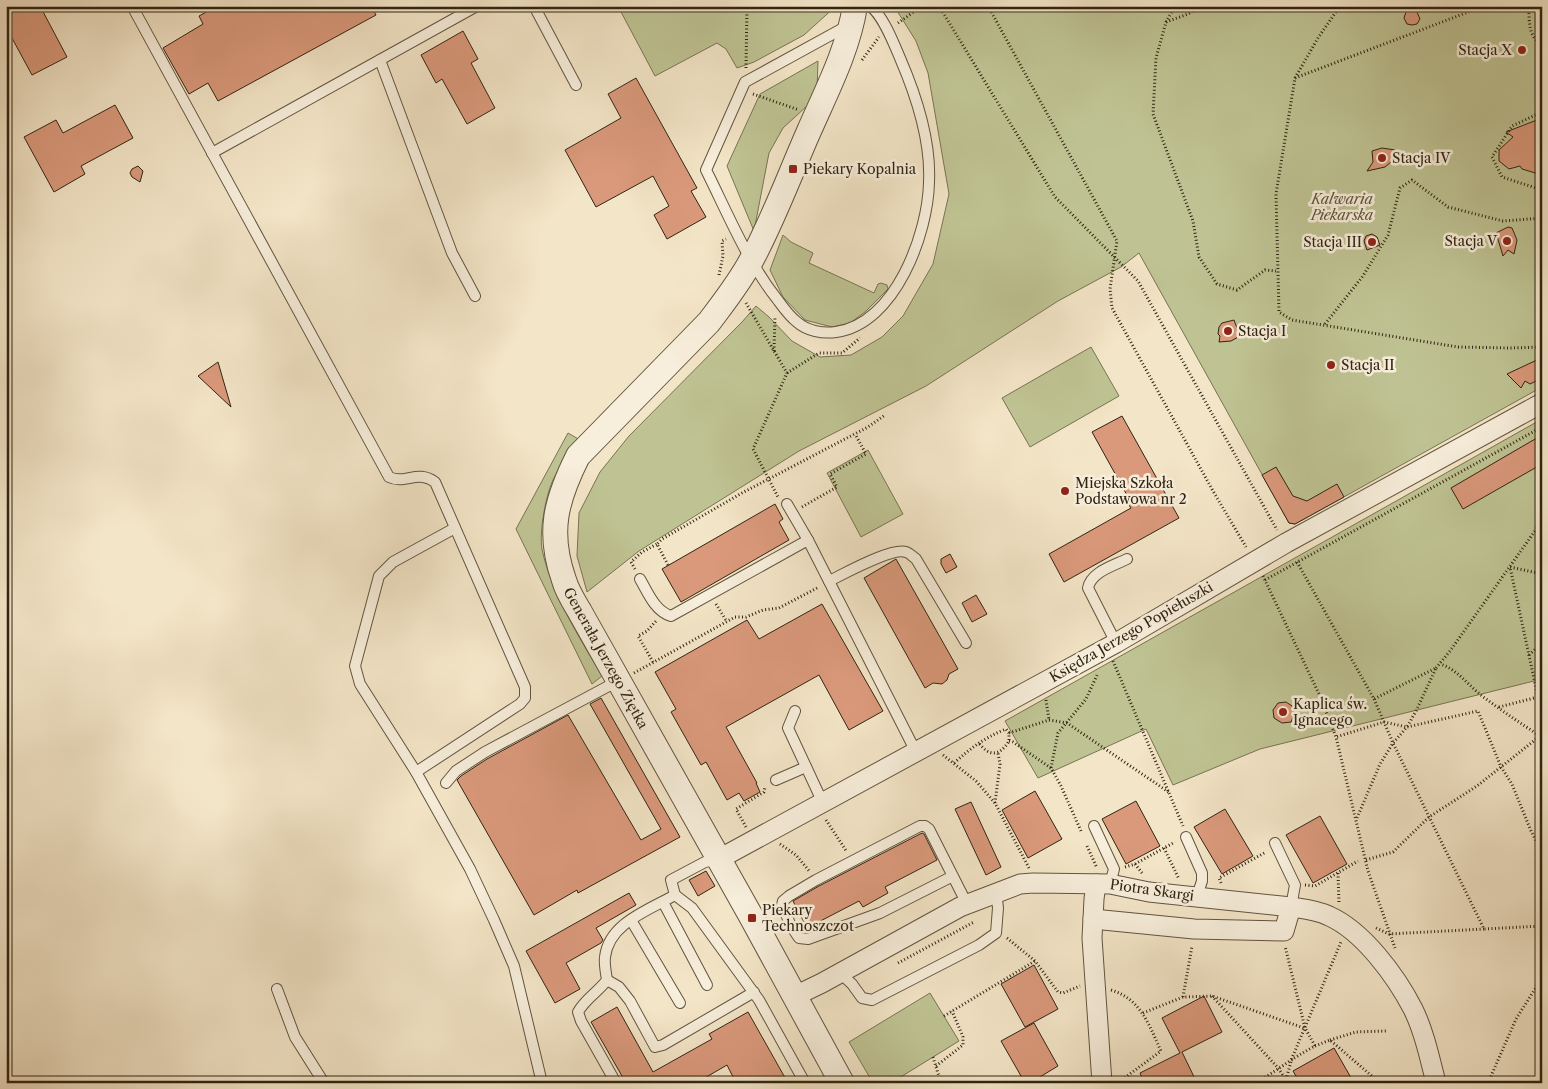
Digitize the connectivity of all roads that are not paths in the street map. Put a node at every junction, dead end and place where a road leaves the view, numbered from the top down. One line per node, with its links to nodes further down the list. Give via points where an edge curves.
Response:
1 (132, 6): 8 (lane)
2 (477, 6): 6 (lane)
3 (534, 6): 7 (lane)
4 (870, 6): 9 (lane, via 875,9 896,50 914,94 926,142 930,182 917,247 890,296 862,323 844,331 828,333 812,331 798,323 766,285)
5 (854, 15): 9 (street, Generała Jerzego Ziętka, via 832,77); 9 (lane, via 819,40 746,82 706,170)
6 (380, 60): 8 (lane); 10 (lane, via 452,253)
7 (576, 85)
8 (212, 153): 13 (lane, via 389,477 396,480 428,477 435,482)
9 (751, 261): 20 (street, Generała Jerzego Ziętka, via 709,322 578,456 560,497 554,540 564,582)
10 (475, 296)
11 (1542, 403): 19 (street, Księdza Jerzego Popiełuszki, via 1286,543)
12 (789, 508): 14 (lane)
13 (455, 528): 24 (lane, via 393,562 379,576 355,666 360,684); 24 (lane, via 526,687 520,704)
14 (808, 540): 16 (lane, via 671,616 662,614); 17 (lane)
15 (1127, 559): 19 (lane, via 1094,577 1088,588)
16 (640, 578)
17 (829, 581): 18 (lane, via 882,556 896,551 906,552 916,559); 22 (lane)
18 (966, 643)
19 (1116, 643): 22 (street, Księdza Jerzego Popiełuszki)
20 (624, 678): 26 (lane, via 485,752 456,771); 31 (street, Generała Jerzego Ziętka)
21 (796, 711): 23 (lane, via 788,728)
22 (916, 752): 27 (street, Księdza Jerzego Popiełuszki)
23 (806, 766): 25 (lane); 27 (lane)
24 (416, 772): 50 (lane, via 470,869 514,966)
25 (776, 780)
26 (446, 783)
27 (823, 810): 31 (street, Księdza Jerzego Popiełuszki)
28 (1094, 826): 33 (lane, via 1114,869)
29 (1186, 837): 36 (lane, via 1202,873)
30 (1276, 845): 39 (lane, via 1295,885)
31 (719, 859): 35 (lane, via 705,862 671,880); 47 (street, Generała Jerzego Ziętka)
32 (953, 876): 32 (lane, via 925,826 816,880 783,901 782,905 799,938 808,940 880,913); 38 (lane)
33 (1102, 881): 34 (street, Piotra Skargi, via 1033,882); 36 (street, Piotra Skargi, via 1148,892); 40 (street)
34 (996, 892): 38 (street, Piotra Skargi); 42 (lane, via 996,933 979,945 872,1000 862,998)
35 (675, 895): 37 (lane); 46 (lane, via 692,908)
36 (1197, 896): 39 (street, Piotra Skargi)
37 (663, 902): 41 (lane); 44 (lane)
38 (967, 904): 42 (street, Piotra Skargi)
39 (1291, 907): 40 (street, via 1284,931 1194,930); 55 (street, Piotra Skargi, via 1343,917 1381,960 1413,1009)
40 (1093, 919): 54 (street)
41 (631, 920): 43 (lane, via 612,936 604,958); 48 (lane)
42 (840, 973): 47 (street, Piotra Skargi)
43 (607, 980): 46 (lane, via 619,987 630,1002 655,1047); 51 (lane, via 578,1012)
44 (707, 985)
45 (277, 989): 49 (lane, via 296,1037)
46 (754, 992): 52 (lane)
47 (795, 996): 53 (street, Generała Jerzego Ziętka)
48 (680, 1003)
49 (324, 1083)
50 (542, 1083)
51 (616, 1083)
52 (805, 1083)
53 (842, 1083)
54 (1102, 1083)
55 (1436, 1083)

